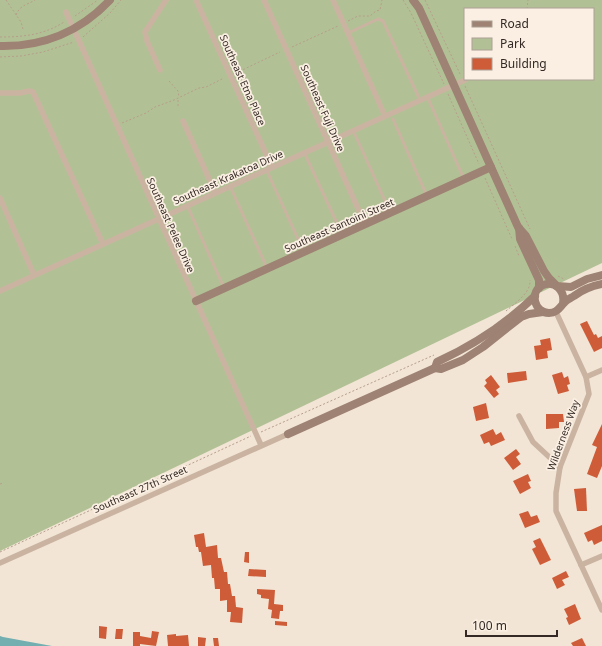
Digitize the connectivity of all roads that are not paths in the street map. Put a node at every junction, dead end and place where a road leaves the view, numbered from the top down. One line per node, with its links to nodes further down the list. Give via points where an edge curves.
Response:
1 (110, 0): 8 (street)
2 (166, 0): 11 (street, via 145,32)
3 (196, 0): 24 (street, Southeast Etna Place, via 231,75)
4 (264, 0): 21 (street, Southeast Fuji Drive)
5 (333, 0): 9 (street)
6 (413, 0): 13 (street)
7 (66, 12): 8 (street, Southeast Pelee Drive)
8 (74, 30): 10 (street, via 37,43); 32 (street, Southeast Pelee Drive)
9 (348, 33): 16 (lane, via 378,20 383,21); 17 (street)
10 (0, 46)
11 (160, 70)
12 (464, 80): 13 (street, Southeast Krakatoa Drive)
13 (454, 84): 15 (street, Southeast Krakatoa Drive); 23 (street)
14 (0, 93): 36 (street, via 33,92)
15 (427, 96): 16 (street, Southeast Krakatoa Drive); 25 (lane)
16 (420, 100): 17 (street, Southeast Krakatoa Drive)
17 (385, 116): 20 (street, Southeast Krakatoa Drive)
18 (393, 119): 28 (lane)
19 (183, 121): 27 (street)
20 (353, 130): 21 (street, Southeast Krakatoa Drive); 31 (lane)
21 (328, 142): 22 (street, Southeast Krakatoa Drive); 33 (street, Southeast Fuji Drive)
22 (304, 152): 24 (street, Southeast Krakatoa Drive); 35 (lane)
23 (491, 167): 25 (street, Southeast Santoini Street); 34 (street)
24 (269, 168): 26 (street, Southeast Krakatoa Drive); 37 (lane)
25 (465, 179): 28 (street, Southeast Santoini Street)
26 (230, 186): 27 (street, Southeast Krakatoa Drive); 38 (lane)
27 (215, 192): 30 (street, Southeast Krakatoa Drive)
28 (427, 196): 31 (street, Southeast Santoini Street)
29 (0, 198): 39 (street)
30 (187, 205): 32 (street, Southeast Krakatoa Drive); 43 (lane)
31 (391, 213): 33 (street, Southeast Santoini Street)
32 (159, 218): 36 (street, Southeast Krakatoa Drive); 47 (street, Southeast Pelee Drive)
33 (365, 224): 35 (street, Southeast Santoini Street)
34 (518, 227): 42 (street, via 526,236 544,271); 44 (street, via 527,256 536,270)
35 (342, 235): 37 (street, Southeast Santoini Street)
36 (103, 244): 39 (street, Southeast Krakatoa Drive)
37 (304, 252): 38 (street, Southeast Santoini Street)
38 (267, 269): 43 (street, Southeast Santoini Street)
39 (34, 275): 45 (street, Southeast Krakatoa Drive)
40 (602, 275): 42 (street, via 571,287)
41 (602, 284): 48 (street, via 585,290)
42 (557, 286): 44 (street, via 548,284); 48 (street, via 563,294)
43 (224, 288): 47 (street, Southeast Santoini Street)
44 (539, 288): 46 (street)
45 (0, 291)
46 (535, 296): 49 (street, via 536,306); 51 (street, via 500,326 464,350 437,362)
47 (196, 301): 56 (street, Southeast Pelee Drive)
48 (563, 303): 50 (street)
49 (544, 312): 50 (street); 51 (street, via 521,317 463,360 441,369)
50 (556, 312): 53 (street, Wilderness Way)
51 (435, 368): 55 (street)
52 (602, 370): 53 (street)
53 (586, 377): 57 (street, Wilderness Way, via 589,394)
54 (518, 416): 57 (street, via 533,442)
55 (288, 434): 56 (street, Southeast 27th Street)
56 (261, 445): 59 (street, Southeast 27th Street)
57 (560, 467): 60 (street, Wilderness Way, via 556,511)
58 (602, 556): 60 (street)
59 (0, 563)
60 (581, 565): 61 (street, Wilderness Way)
61 (602, 610)

